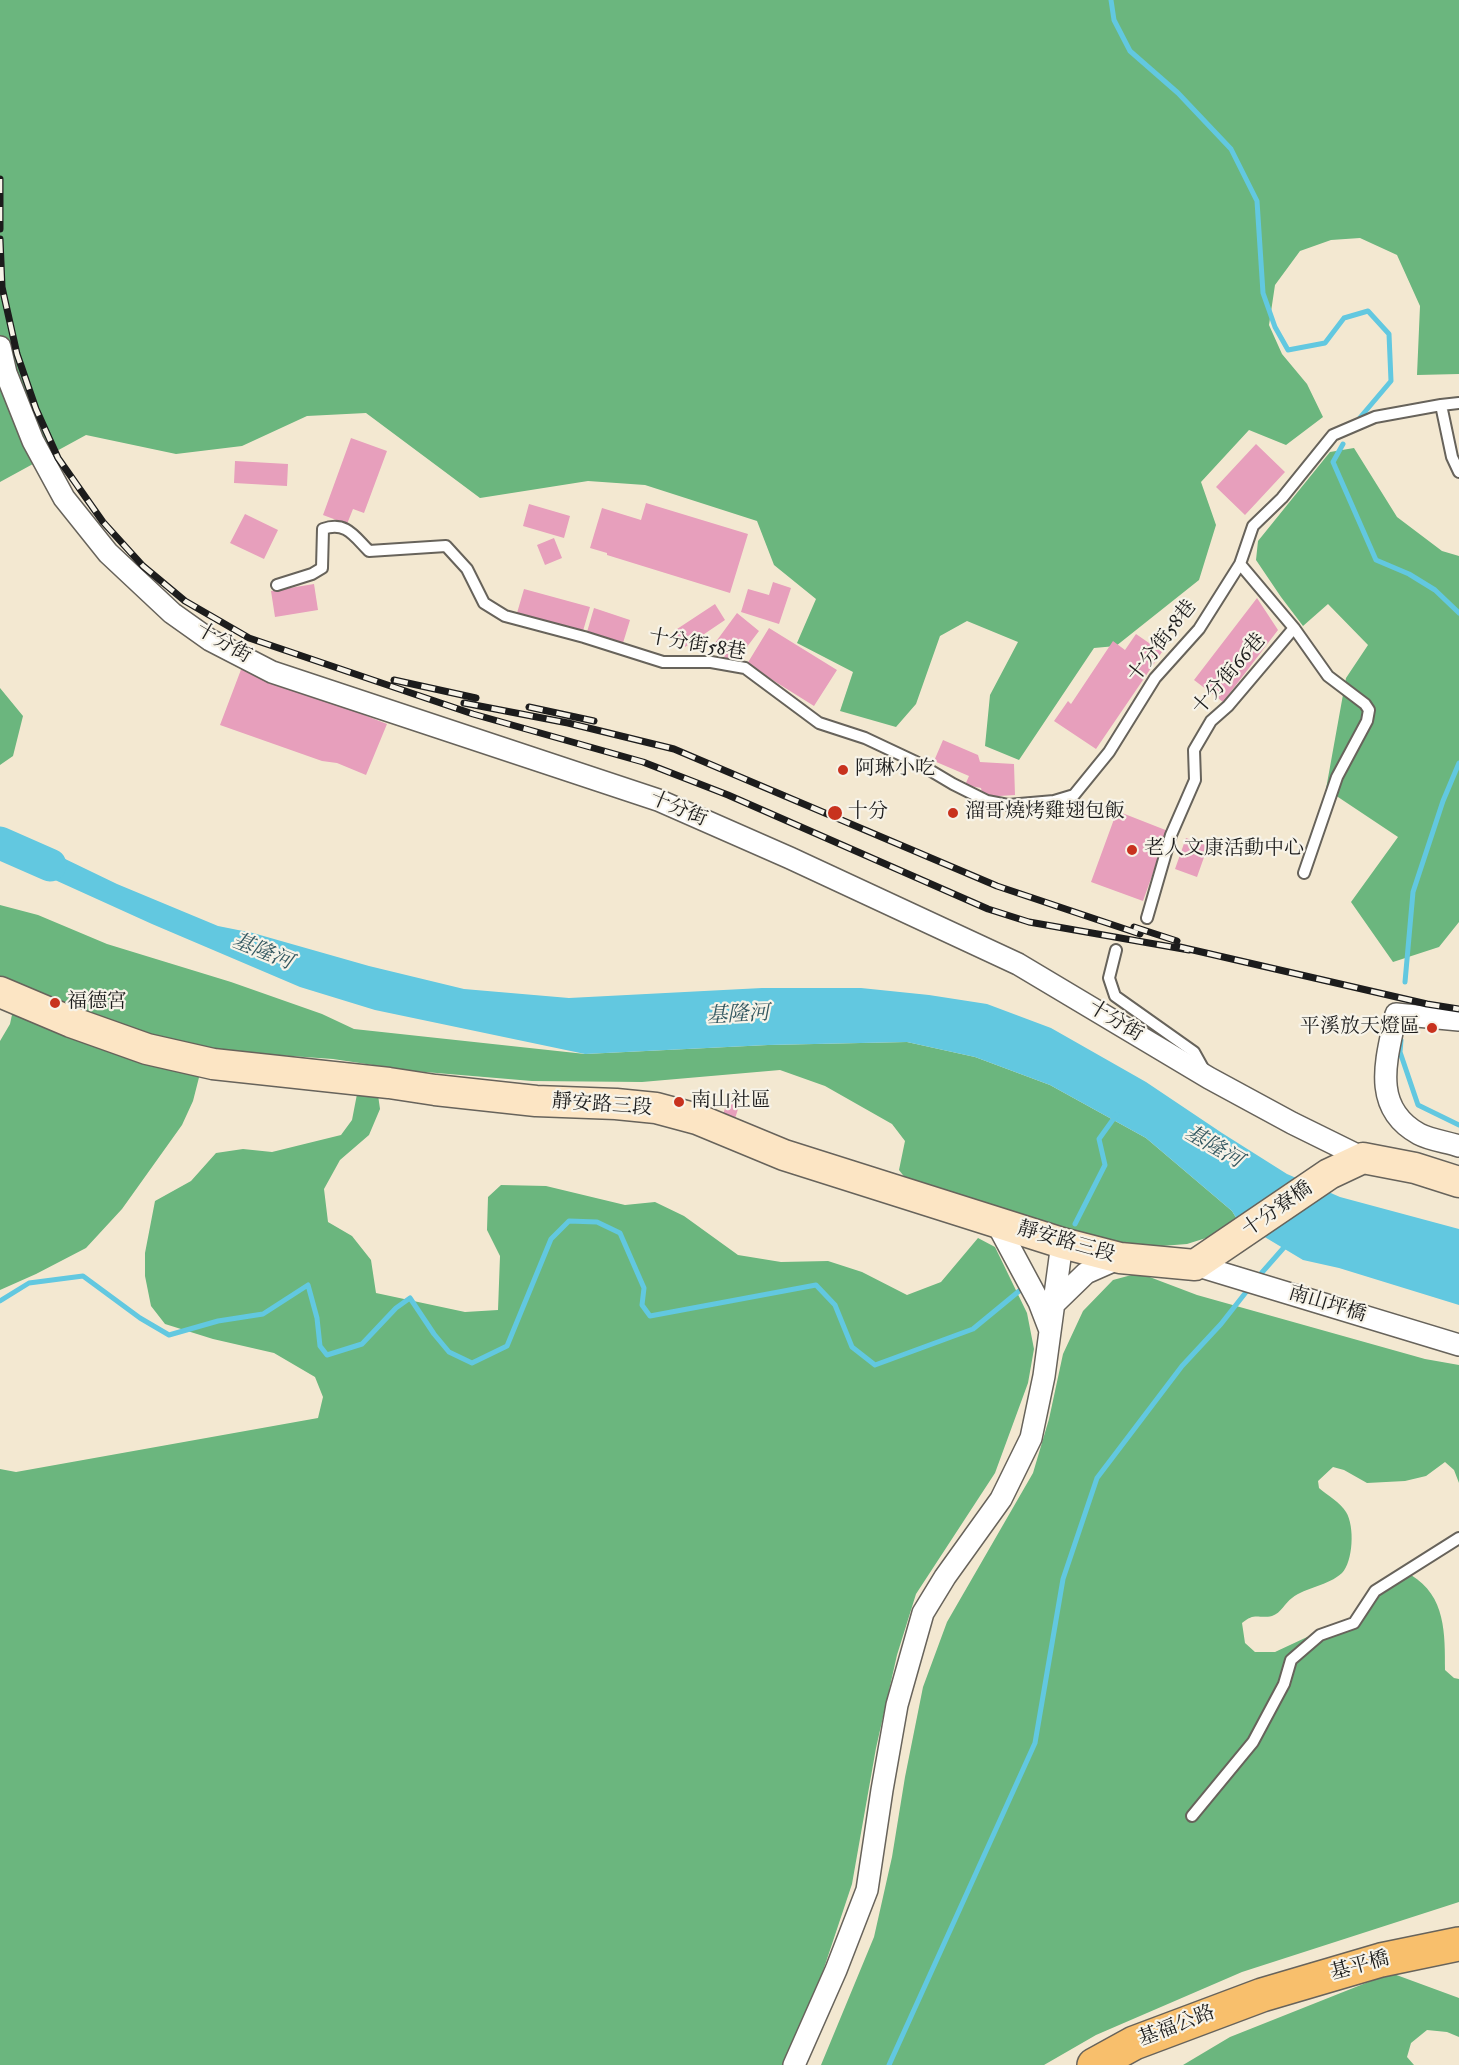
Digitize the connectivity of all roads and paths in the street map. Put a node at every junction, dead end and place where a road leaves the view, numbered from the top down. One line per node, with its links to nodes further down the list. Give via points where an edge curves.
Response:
1 (0, 347): 13 (street, 十分街, via 33,441 64,498 108,553 172,613 210,640 272,672 658,800 1018,964)
2 (1459, 403): 3 (lane)
3 (1442, 405): 4 (lane, via 1452,457); 5 (lane, 十分街58巷, via 1375,417 1333,435 1282,498 1253,526)
4 (1459, 472)
5 (1240, 564): 6 (lane, 十分街58巷, via 1199,629 1155,678 1109,752 1074,795 1008,805 987,801 865,738 819,723 745,669 711,662 663,662 504,616 484,603 466,569 446,546 369,551 347,529 335,525 323,529 322,568); 7 (lane, 十分街66巷)
6 (277, 585)
7 (1294, 628): 8 (lane, 十分街66巷, via 1328,676 1369,710 1337,777); 9 (lane, 十分街66巷, via 1211,721 1194,750 1194,780 1171,835)
8 (1304, 873)
9 (1147, 918)
10 (1116, 950): 13 (lane, via 1109,978 1115,996 1194,1052)
11 (4, 997): 17 (main road, 靜安路三段, via 147,1049 213,1064 536,1101 656,1108 697,1119 784,1155)
12 (1459, 1020): 14 (street, via 1396,1014 1384,1072 1395,1114 1420,1135)
13 (1209, 1078): 15 (street, 十分街)
14 (1459, 1146)
15 (1363, 1158): 16 (main road); 20 (main road, 十分寮橋, via 1329,1174)
16 (1459, 1182)
17 (996, 1222): 18 (main road, 靜安路三段); 22 (street)
18 (1062, 1243): 19 (main road, 靜安路三段); 21 (street)
19 (1120, 1258): 20 (main road, 靜安路三段); 21 (street, via 1086,1273)
20 (1195, 1265): 23 (street, 南山坪橋)
21 (1052, 1306): 22 (street)
22 (1049, 1328): 28 (street, via 1044,1376 1030,1438 1001,1499 923,1613 897,1705 867,1890)
23 (1459, 1345)
24 (1459, 1538): 25 (lane, via 1375,1592 1354,1623 1320,1635 1291,1660 1284,1684 1253,1742)
25 (1192, 1816)
26 (1459, 1944): 27 (main road, 基平橋, via 1381,1960)
27 (1262, 1995): 29 (main road, 基福公路, via 1134,2043)
28 (794, 2065)
29 (1094, 2065)

